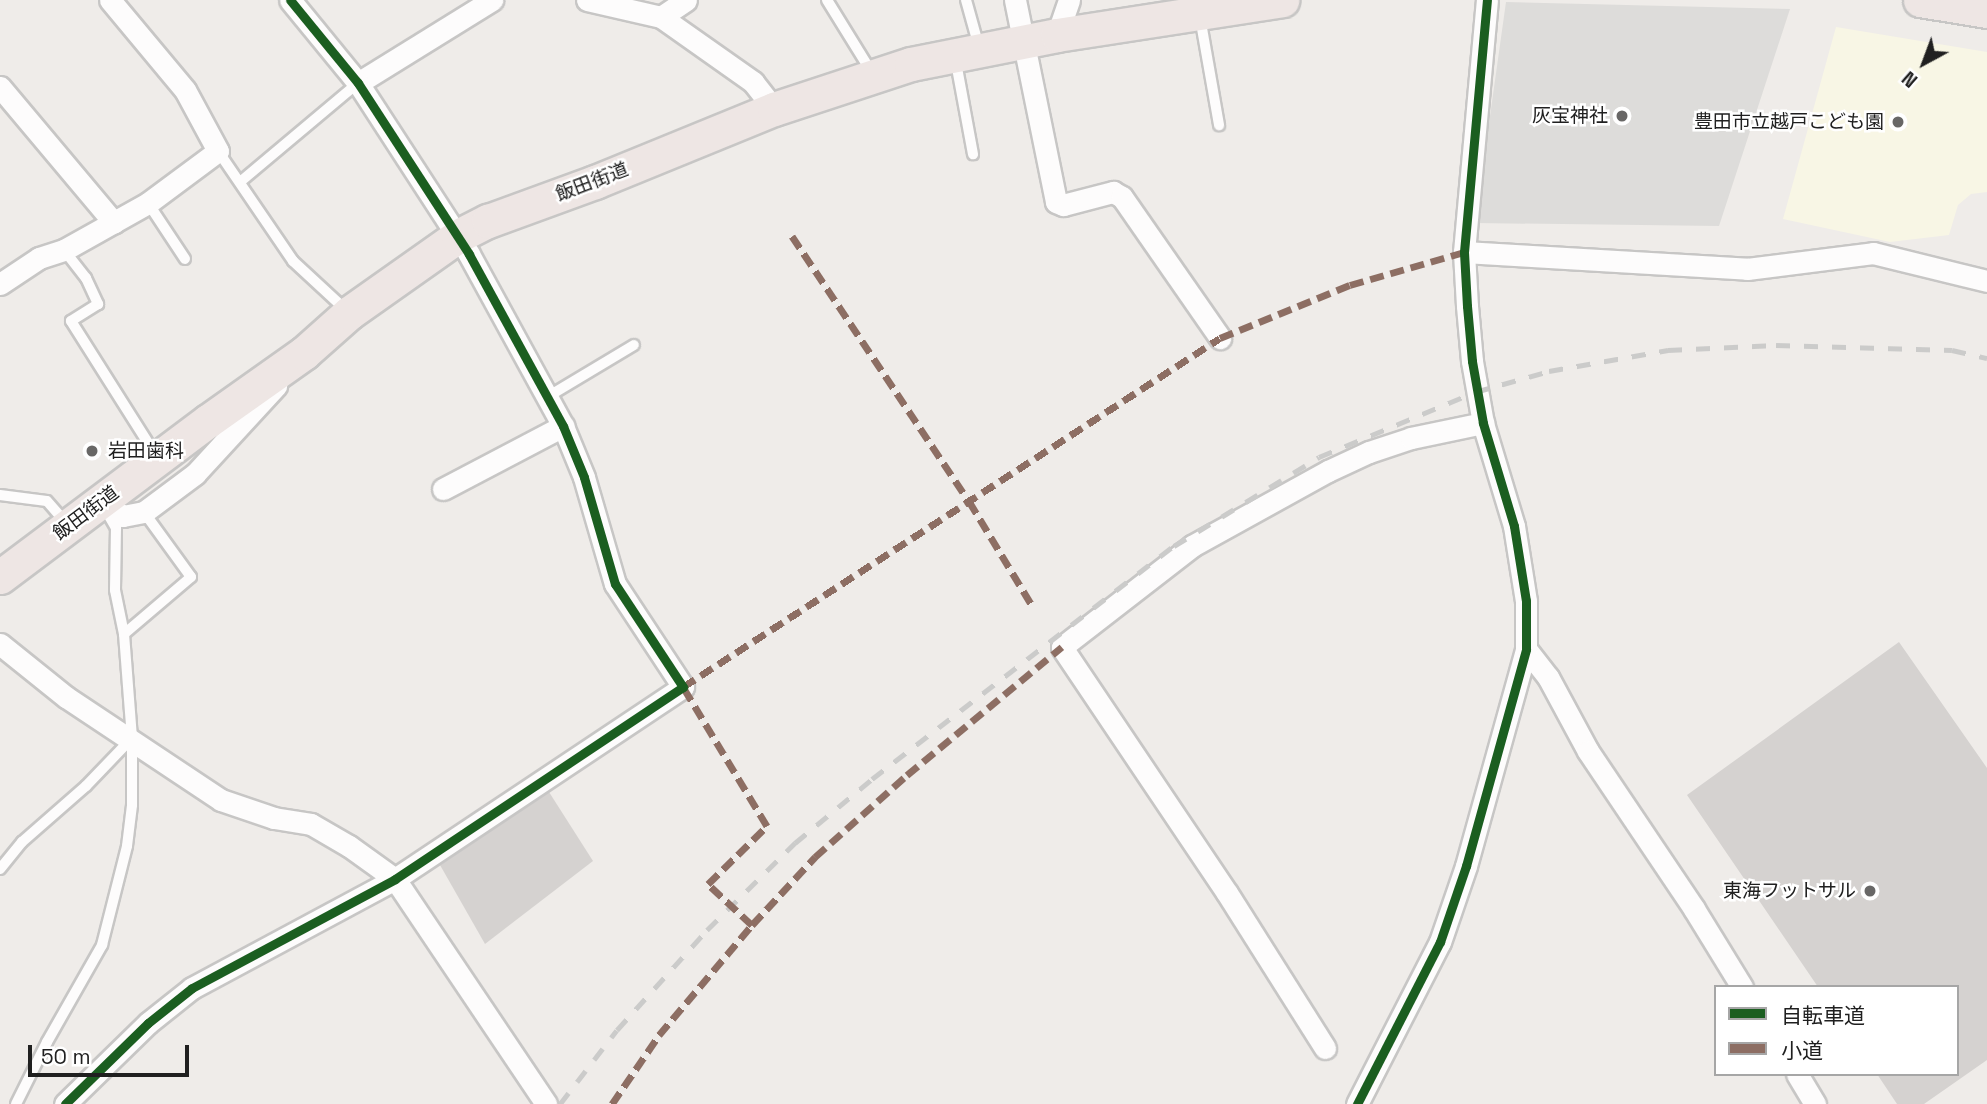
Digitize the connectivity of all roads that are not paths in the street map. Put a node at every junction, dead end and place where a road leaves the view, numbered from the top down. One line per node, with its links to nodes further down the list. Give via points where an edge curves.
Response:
1 (110, 0): 24 (street, via 185,90)
2 (290, 0): 20 (street)
3 (587, 0): 15 (street)
4 (686, 0): 15 (street)
5 (827, 0): 19 (lane)
6 (966, 0): 18 (lane)
7 (1015, 0): 17 (street)
8 (1069, 0): 16 (street)
9 (1282, 0): 14 (highway, 飯田街道)
10 (1487, 0): 31 (street)
11 (1920, 0): 13 (highway)
12 (485, 1): 20 (street)
13 (1987, 11)
14 (1199, 14): 16 (highway, 飯田街道); 23 (lane)
15 (661, 17): 22 (street, via 753,82)
16 (1057, 35): 17 (highway, 飯田街道)
17 (1023, 41): 18 (highway, 飯田街道); 36 (street, via 1056,202 1063,205 1114,192 1122,197)
18 (967, 53): 19 (highway, 飯田街道); 25 (lane)
19 (874, 75): 22 (highway, 飯田街道)
20 (358, 83): 26 (lane); 29 (street)
21 (0, 87): 28 (street)
22 (774, 109): 29 (highway, 飯田街道)
23 (1219, 125)
24 (218, 151): 26 (lane); 27 (street)
25 (973, 154)
26 (240, 182): 35 (lane, via 293,261)
27 (148, 203): 28 (street); 32 (lane)
28 (114, 223): 30 (street)
29 (458, 236): 35 (highway, 飯田街道); 39 (street)
30 (64, 250): 34 (street, via 39,258); 42 (lane, via 86,278 98,304 71,321)
31 (1464, 252): 33 (street, via 1747,268 1873,253); 40 (street, via 1472,361)
32 (185, 259)
33 (1987, 281)
34 (0, 284)
35 (349, 313): 38 (highway, 飯田街道)
36 (1220, 338)
37 (634, 345): 39 (lane)
38 (304, 353): 42 (highway, 飯田街道); 46 (street, via 195,474)
39 (549, 396): 41 (street)
40 (1483, 423): 51 (street, via 1514,526 1526,601); 56 (street, via 1410,438 1317,477 1192,546 1062,647)
41 (564, 426): 43 (street); 54 (street, via 615,584 683,687)
42 (158, 460): 45 (highway, 飯田街道)
43 (443, 489)
44 (0, 495): 47 (lane, via 47,501)
45 (100, 500): 46 (street, via 123,516); 47 (highway, 飯田街道); 49 (lane, via 116,528 115,590)
46 (144, 512): 49 (lane, via 191,577)
47 (70, 526): 48 (highway, 飯田街道)
48 (0, 577)
49 (124, 634): 52 (lane)
50 (0, 644): 52 (street, via 21,664)
51 (1525, 649): 55 (street, via 1548,677 1588,751); 61 (street, via 1466,866 1440,942)
52 (132, 738): 53 (lane, via 22,842); 54 (street, via 221,800 274,818 311,824); 58 (lane, via 127,846 102,944)
53 (0, 869)
54 (395, 879): 59 (street, via 192,988 148,1023); 60 (street)
55 (1741, 985)
56 (1325, 1048)
57 (1798, 1076): 62 (street)
58 (16, 1104)
59 (65, 1104)
60 (546, 1104)
61 (1357, 1104)
62 (1815, 1104)

